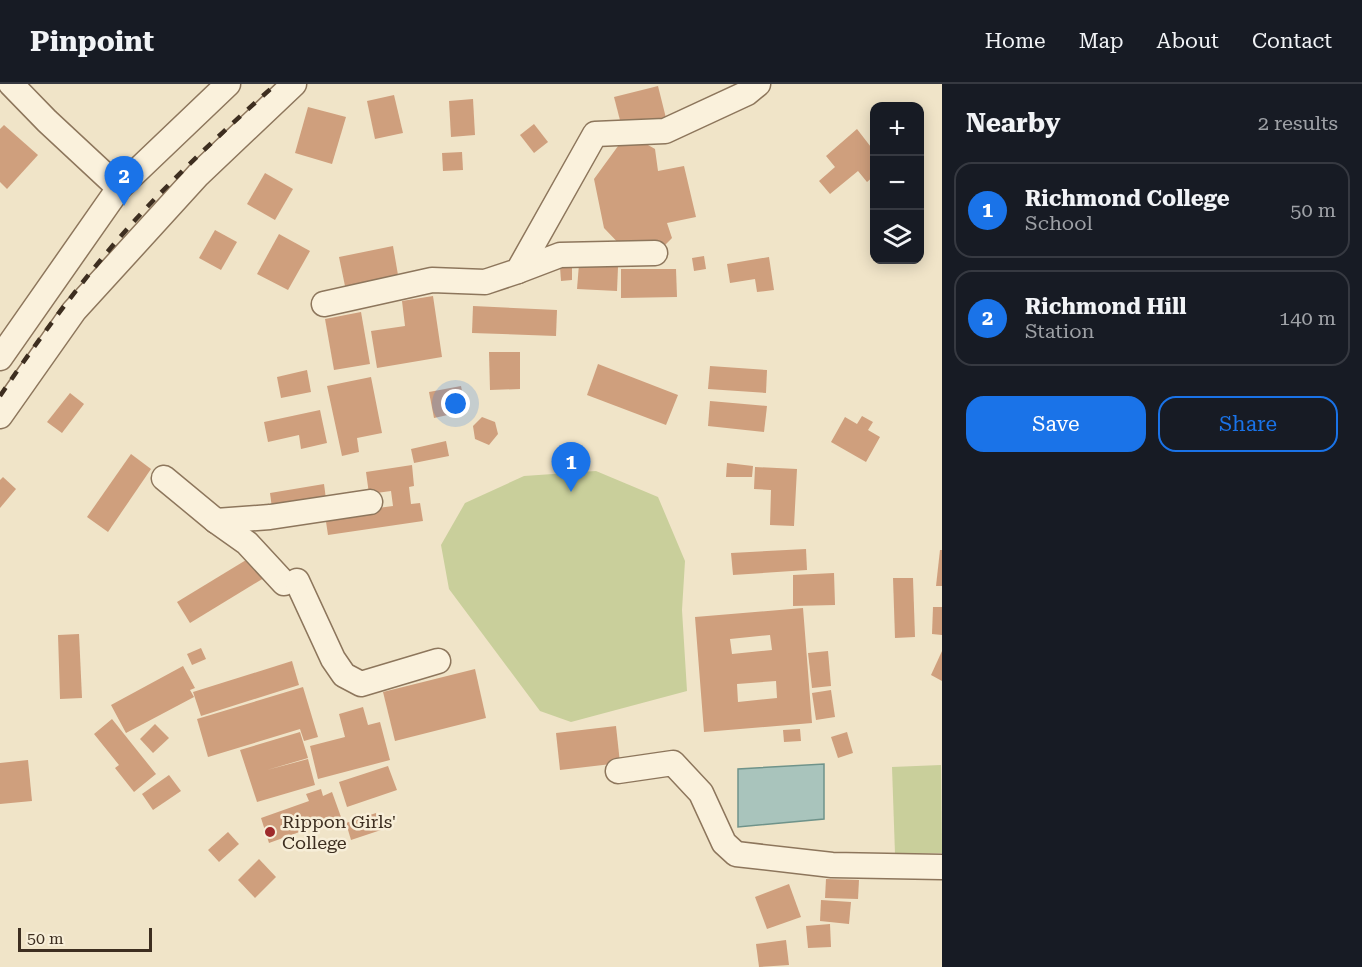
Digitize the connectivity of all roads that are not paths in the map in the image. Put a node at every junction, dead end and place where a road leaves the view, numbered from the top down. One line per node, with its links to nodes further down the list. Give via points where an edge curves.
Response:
1 (11, 84): 5 (street)
2 (228, 84): 5 (street)
3 (294, 84): 10 (street, via 198,175 74,311)
4 (758, 84): 7 (street, via 747,93 665,131 595,134)
5 (119, 188): 9 (street)
6 (655, 253): 7 (street, via 560,255)
7 (518, 271): 8 (street, via 485,282 432,280)
8 (324, 304)
9 (0, 358)
10 (0, 416)
11 (164, 478): 13 (street)
12 (370, 502): 13 (street, via 270,518)
13 (216, 521): 14 (street, via 290,582 344,675 361,684)
14 (438, 660)
15 (618, 771): 16 (street, via 673,763 701,793 724,843 736,854 832,866)
16 (942, 867)

